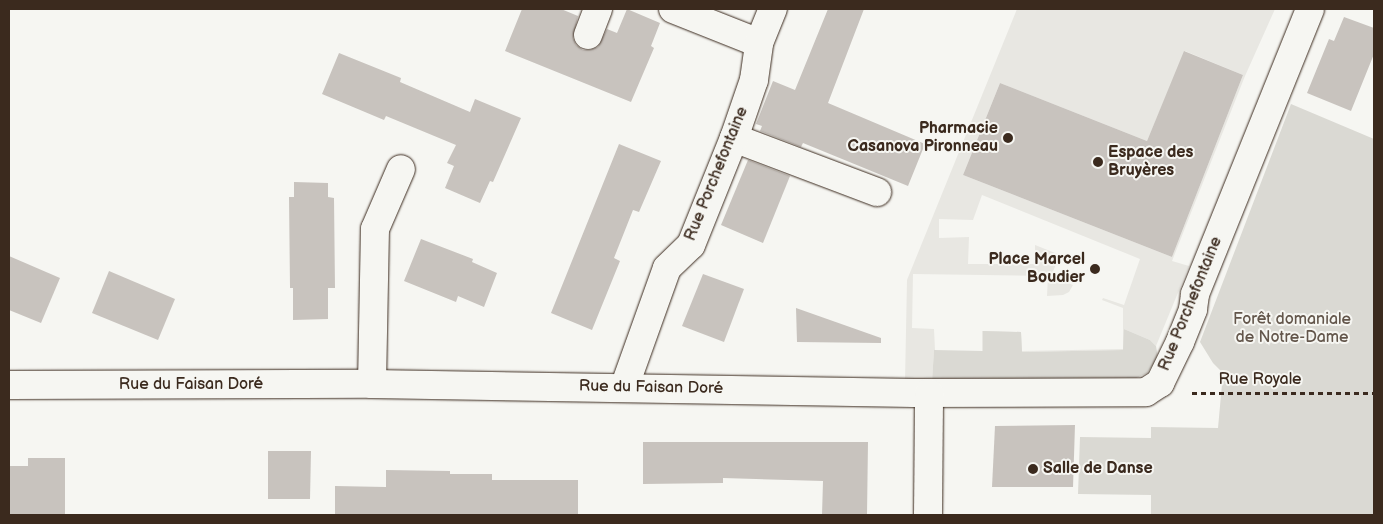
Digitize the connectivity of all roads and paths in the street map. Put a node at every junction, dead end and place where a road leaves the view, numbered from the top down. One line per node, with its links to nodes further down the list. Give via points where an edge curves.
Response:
1 (598, 9): 5 (street)
2 (673, 9): 6 (street)
3 (773, 9): 6 (street, Rue Porchefontaine)
4 (1310, 9): 13 (street, Rue Porchefontaine, via 1195,294 1180,342 1160,383)
5 (588, 35)
6 (759, 44): 7 (street, Rue Porchefontaine, via 754,80)
7 (734, 138): 9 (street); 12 (street, Rue Porchefontaine, via 691,245 667,268)
8 (400, 169): 10 (street, via 375,229)
9 (877, 192)
10 (372, 384): 11 (street, Rue du Faisan Doré); 12 (street, Rue du Faisan Doré)
11 (9, 385)
12 (624, 388): 14 (street, Rue du Faisan Doré)
13 (1146, 392): 14 (street); 15 (path, Rue Royale)
14 (929, 393): 16 (street)
15 (1374, 393)
16 (928, 515)

